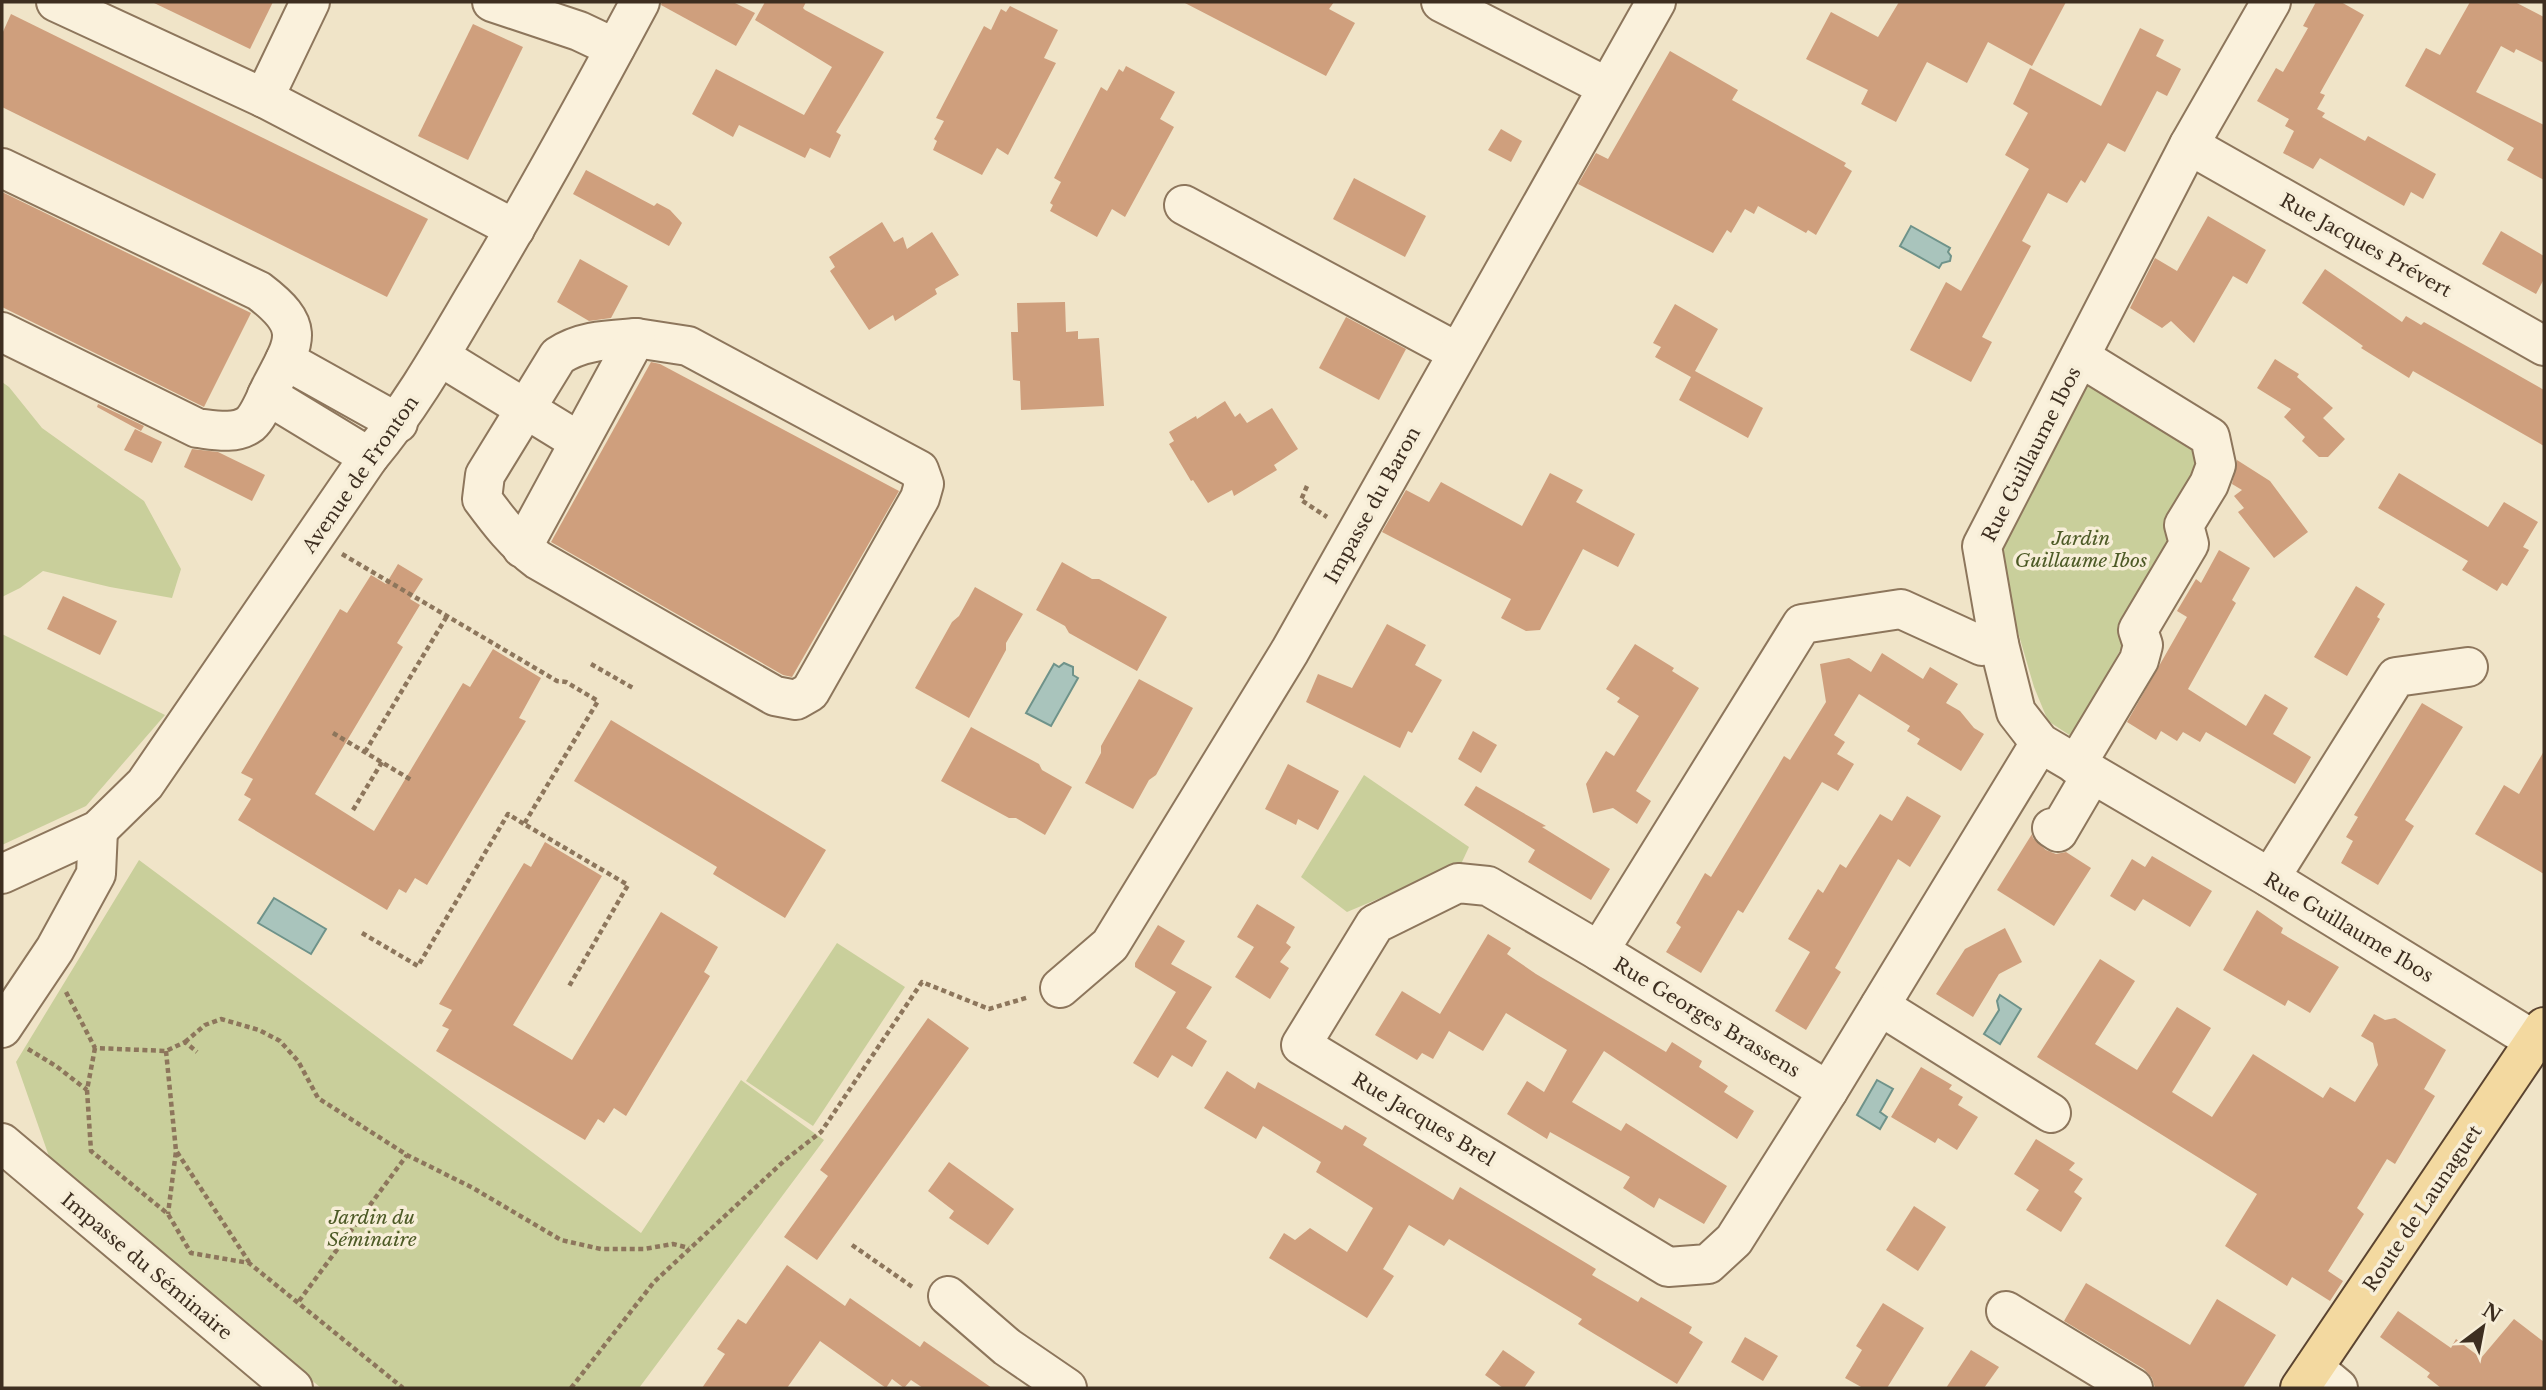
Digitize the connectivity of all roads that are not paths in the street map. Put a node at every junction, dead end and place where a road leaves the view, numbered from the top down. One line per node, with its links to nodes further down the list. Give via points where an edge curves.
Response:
1 (56, 2): 10 (street)
2 (310, 2): 10 (street)
3 (492, 2): 8 (street)
4 (640, 2): 8 (street, Avenue de Fronton)
5 (1441, 2): 9 (street)
6 (1656, 2): 9 (street, Impasse du Baron)
7 (2271, 2): 11 (street, Rue Guillaume Ibos)
8 (615, 48): 14 (street, Avenue de Fronton)
9 (1607, 87): 18 (street, Impasse du Baron)
10 (264, 98): 14 (street)
11 (2189, 145): 17 (street, Rue Jacques Prévert); 19 (street, Rue Guillaume Ibos)
12 (2, 169): 21 (street, via 259,291 277,305 290,324 293,343)
13 (1184, 205): 18 (street)
14 (514, 229): 20 (street, Avenue de Fronton)
15 (2, 332): 22 (street, via 197,428 235,430 251,423)
16 (636, 338): 23 (street, via 570,348 558,356); 25 (street); 27 (street, via 688,346 919,470 924,484 920,498 810,692 796,700 775,696)
17 (2544, 346)
18 (1457, 352): 37 (street, Impasse du Baron, via 1290,651 1110,945)
19 (2080, 357): 28 (street, Rue Guillaume Ibos, via 1982,546); 31 (street, via 2210,437 2216,465 2184,525 2189,544 2138,630 2143,645 2139,660)
20 (440, 358): 23 (street); 24 (street, Avenue de Fronton)
21 (285, 360): 22 (street); 24 (street)
22 (267, 395): 26 (street)
23 (527, 408): 25 (street); 27 (street, via 485,475 482,499)
24 (398, 423): 26 (street, Avenue de Fronton)
25 (578, 441): 27 (street)
26 (369, 457): 33 (street, Avenue de Fronton, via 145,784)
27 (522, 548)
28 (1999, 644): 30 (street, Rue Guillaume Ibos, via 2016,712); 36 (street, Rue Georges Brassens, via 1982,646 1901,609 1802,624)
29 (2468, 667): 35 (street, via 2396,677)
30 (2040, 743): 31 (street, Rue Guillaume Ibos); 38 (street)
31 (2084, 769): 32 (street, via 2057,832); 35 (street, Rue Guillaume Ibos)
32 (2052, 828)
33 (99, 830): 34 (street, Avenue de Fronton); 39 (street, via 96,874)
34 (2, 874)
35 (2270, 878): 40 (street, Rue Guillaume Ibos)
36 (1599, 951): 41 (street, Rue Georges Brassens); 41 (street, Rue Jacques Brel, via 1488,886 1458,883 1375,924 1301,1045 1668,1267 1708,1264 1734,1240)
37 (1060, 988)
38 (1880, 1006): 41 (street); 42 (street)
39 (13, 1037)
40 (2537, 1049): 46 (main road, Route de Launaguet)
41 (1828, 1091)
42 (2052, 1113)
43 (2, 1143): 47 (street, Impasse du Séminaire)
44 (948, 1296): 48 (street, via 1007,1347)
45 (2006, 1311): 49 (street)
46 (2318, 1381)
47 (293, 1388)
48 (1066, 1388)
49 (2133, 1388)

